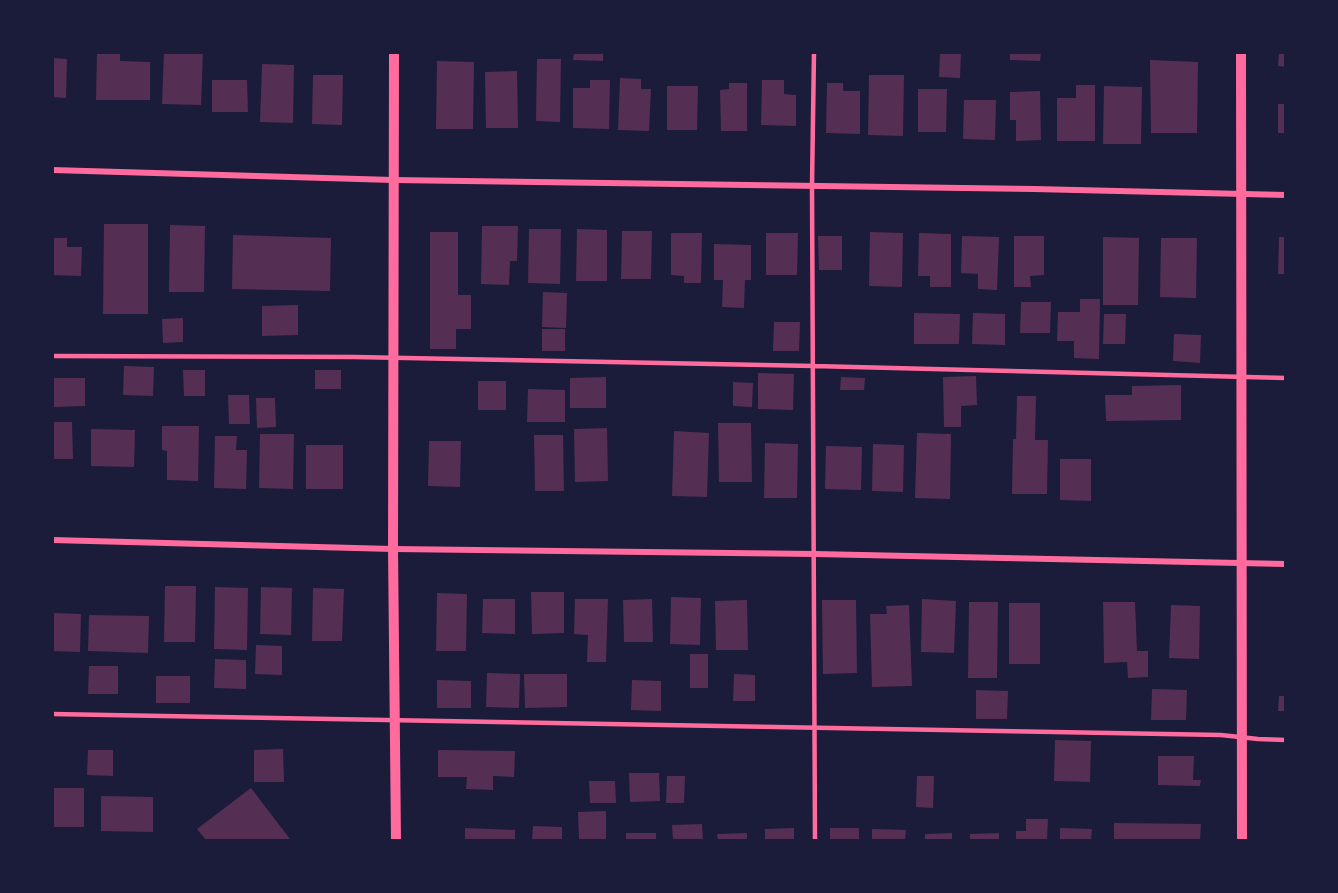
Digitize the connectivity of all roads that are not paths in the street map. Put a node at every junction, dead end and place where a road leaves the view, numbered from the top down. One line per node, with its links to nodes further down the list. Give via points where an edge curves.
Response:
1 (394, 52): 5 (street)
2 (814, 52): 6 (lane)
3 (1241, 52): 7 (street)
4 (52, 170): 5 (street)
5 (393, 180): 6 (street); 10 (street)
6 (812, 186): 7 (street); 11 (lane)
7 (1241, 194): 8 (street); 12 (street)
8 (1286, 195)
9 (52, 356): 10 (lane)
10 (394, 359): 11 (lane); 15 (street)
11 (814, 366): 12 (lane); 16 (lane)
12 (1242, 376): 13 (lane); 17 (street)
13 (1286, 378)
14 (52, 540): 15 (street)
15 (393, 549): 16 (street); 20 (street)
16 (815, 554): 17 (street); 21 (lane)
17 (1242, 562): 18 (street); 22 (street)
18 (1286, 564)
19 (52, 714): 20 (lane)
20 (394, 721): 21 (lane); 24 (street)
21 (816, 728): 22 (lane); 25 (lane)
22 (1242, 737): 23 (lane); 26 (street)
23 (1286, 740)
24 (396, 840)
25 (815, 840)
26 (1242, 840)

